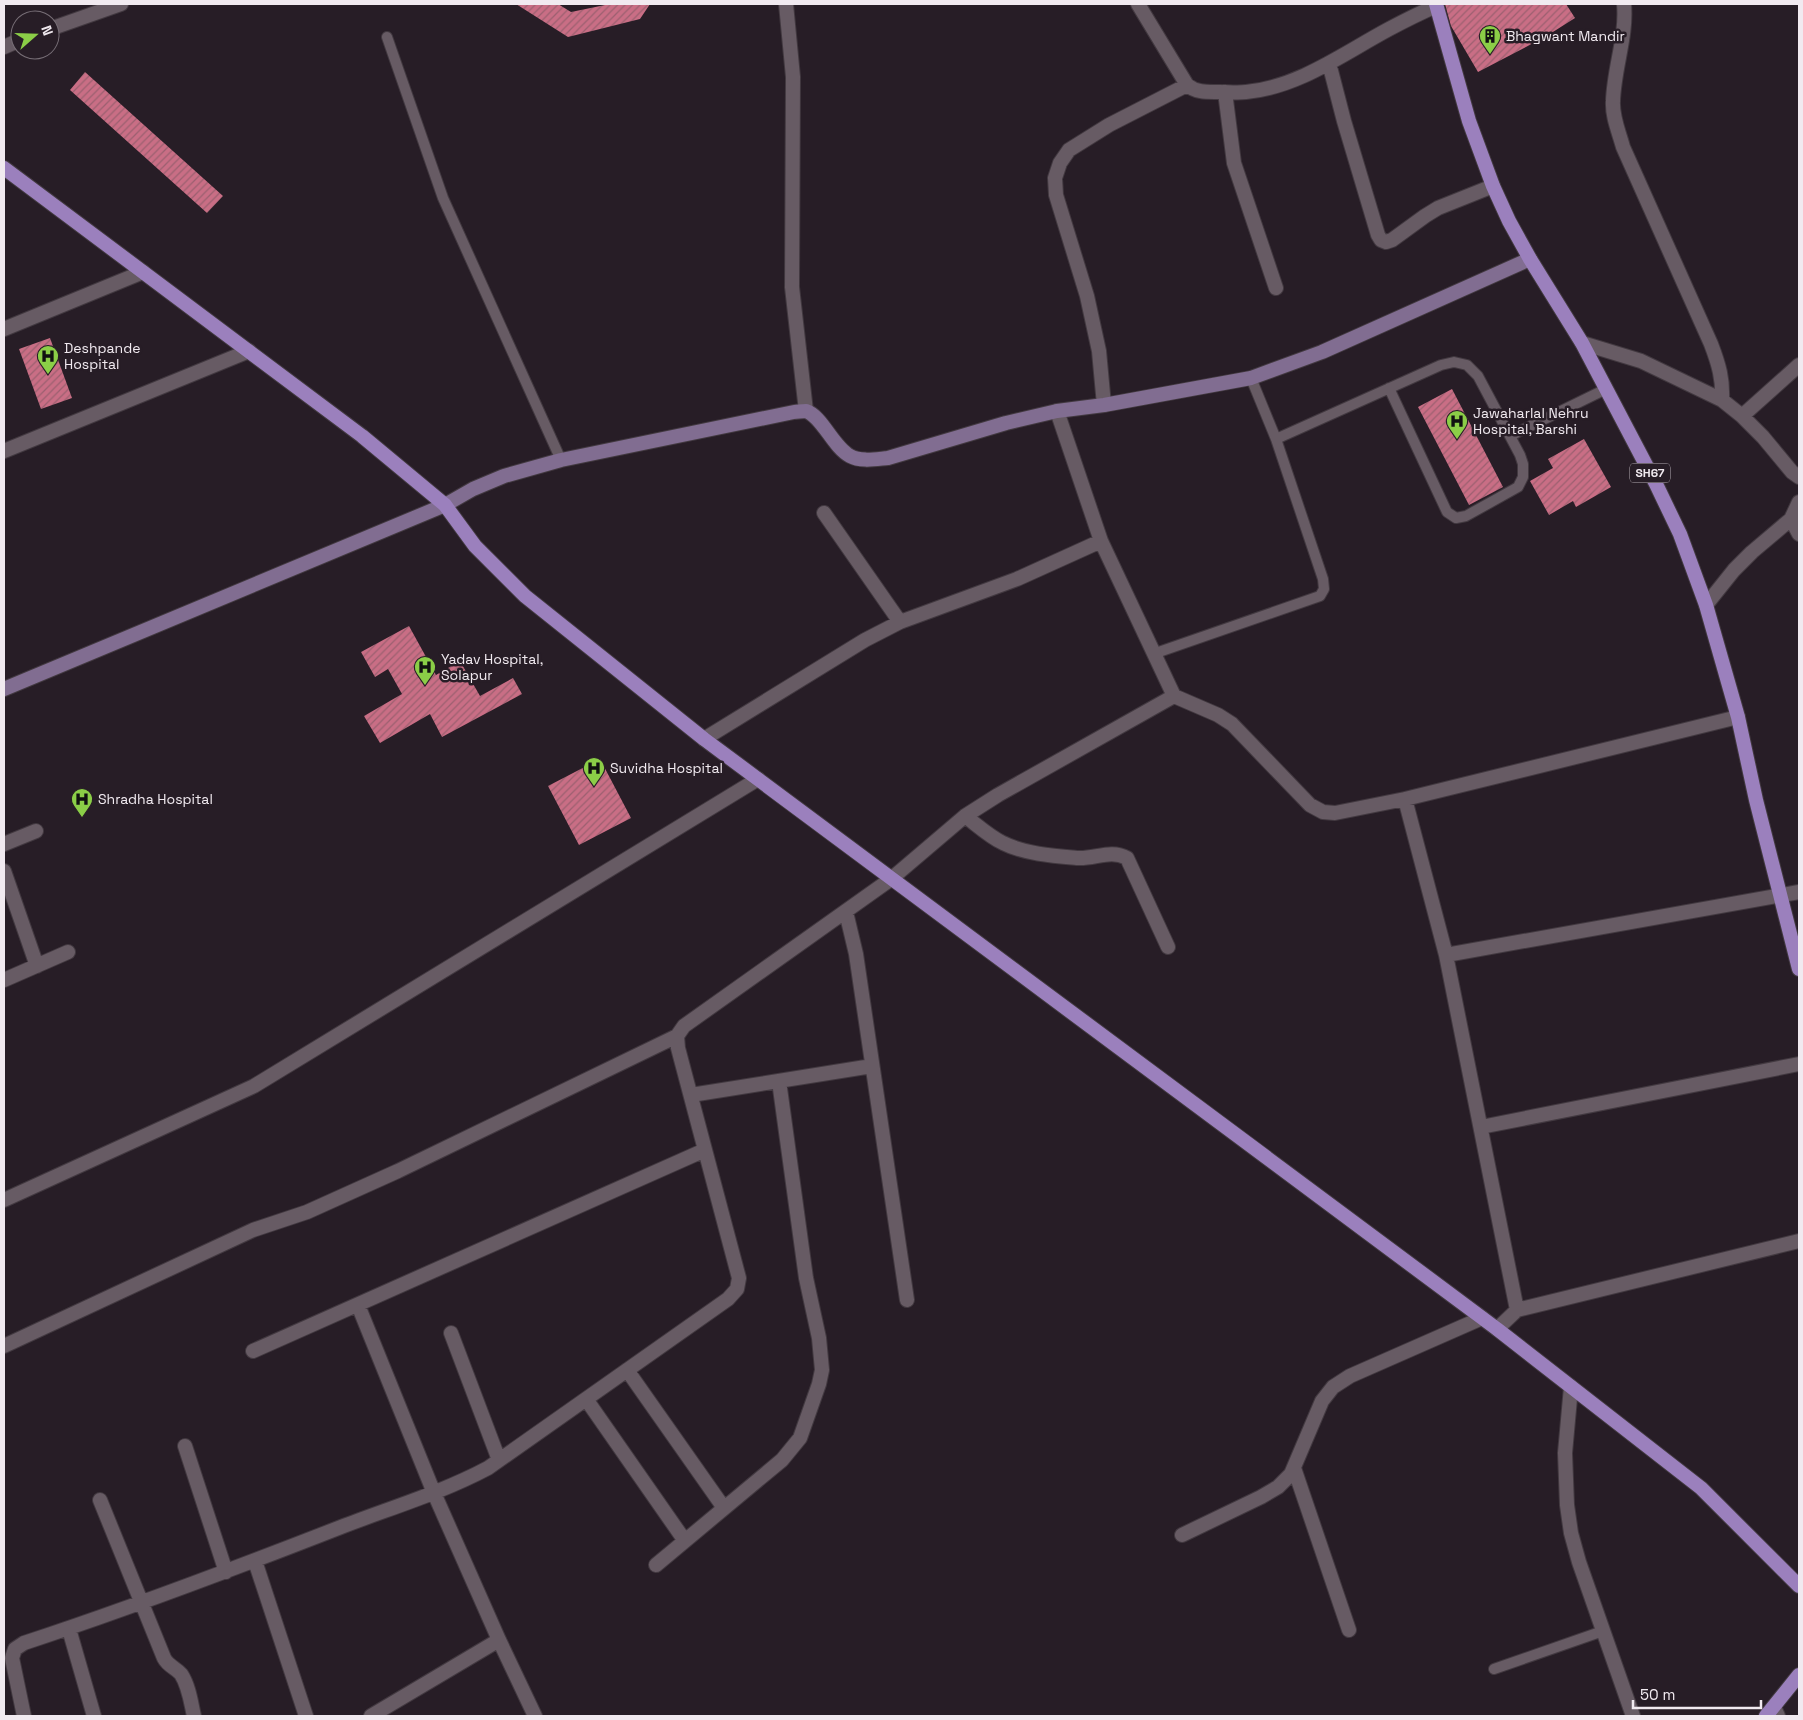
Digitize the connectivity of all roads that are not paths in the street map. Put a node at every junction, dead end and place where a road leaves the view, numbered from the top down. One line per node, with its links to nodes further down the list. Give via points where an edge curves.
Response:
1 (121, 4): 6 (street)
2 (786, 4): 25 (street, via 793,77 792,287)
3 (1138, 4): 9 (street)
4 (1624, 4): 23 (street, via 1625,18 1612,103 1616,122 1623,147 1720,367)
5 (1436, 5): 8 (street); 12 (main road, SH67, via 1469,122)
6 (60, 26)
7 (387, 37): 31 (lane, via 443,198)
8 (1329, 64): 10 (street, via 1274,86 1246,92); 12 (street, via 1381,240 1392,240 1438,208)
9 (1187, 85): 10 (street, via 1195,91); 24 (street, via 1109,125 1069,150 1055,178 1056,195 1100,351)
10 (1225, 92): 15 (street, via 1234,162)
11 (4, 168): 14 (main road)
12 (1493, 186): 13 (main road, SH67)
13 (1530, 259): 17 (main road, SH67); 20 (main road, via 1322,352)
14 (143, 272): 16 (street); 18 (main road)
15 (1276, 288)
16 (4, 329)
17 (1582, 343): 22 (main road, SH67); 23 (street, via 1641,361)
18 (249, 351): 30 (street); 34 (main road, via 362,436)
19 (1799, 365): 27 (street)
20 (1250, 378): 24 (main road); 29 (lane)
21 (1389, 388): 28 (lane, via 1441,365 1454,362 1466,365 1478,376); 28 (lane, via 1441,502 1456,518 1466,516 1518,487 1524,477 1523,464); 29 (lane)
22 (1606, 389): 28 (lane); 39 (main road, SH67, via 1680,534)
23 (1722, 400): 27 (street)
24 (1104, 404): 26 (main road)
25 (806, 411): 26 (main road, via 817,419 842,451 851,457 868,460 888,458); 31 (main road)
26 (1057, 411): 38 (street)
27 (1742, 416): 32 (street)
28 (1510, 436)
29 (1276, 439): 41 (lane, via 1323,579 1324,589 1320,596)
30 (4, 452)
31 (561, 460): 34 (main road, via 504,476)
32 (1799, 477)
33 (1799, 502): 36 (street)
34 (445, 505): 42 (main road); 45 (main road, via 475,546 525,596)
35 (824, 513): 40 (street)
36 (1791, 519): 37 (street); 39 (street, via 1734,570)
37 (1799, 534)
38 (1101, 542): 40 (street, via 1017,579); 41 (street)
39 (1706, 605): 44 (main road, SH67)
40 (900, 622): 45 (street)
41 (1153, 654): 43 (street)
42 (4, 690)
43 (1174, 696): 47 (street, via 1232,724 1310,805 1323,812 1335,813); 48 (street)
44 (1738, 718): 47 (street); 54 (main road, SH67)
45 (704, 739): 46 (main road)
46 (758, 779): 52 (main road); 69 (street, via 254,1086)
47 (1405, 799): 58 (street)
48 (965, 816): 52 (street); 56 (street, via 1002,843 1030,852 1080,858 1111,853 1127,858)
49 (36, 831): 50 (street)
50 (4, 844)
51 (4, 871): 59 (street)
52 (891, 879): 55 (street); 74 (main road)
53 (1799, 892): 54 (street)
54 (1780, 896): 58 (street); 60 (main road, SH67)
55 (846, 912): 62 (street, via 684,1026); 64 (street, via 856,954)
56 (1168, 947)
57 (68, 952): 59 (street)
58 (1446, 954): 67 (street)
59 (37, 966): 61 (street)
60 (1799, 969)
61 (4, 980)
62 (677, 1036): 66 (street); 77 (street, via 398,1171 307,1212 253,1230)
63 (1799, 1064): 67 (street)
64 (872, 1066): 65 (street); 71 (street)
65 (779, 1081): 66 (street); 87 (street, via 822,1370 800,1438 782,1460)
66 (691, 1095): 68 (street)
67 (1481, 1126): 73 (street)
68 (705, 1150): 72 (street); 79 (street, via 739,1278 737,1289 728,1299)
69 (4, 1200)
70 (1799, 1242): 73 (street)
71 (907, 1300)
72 (358, 1304): 78 (street); 85 (street)
73 (1517, 1310): 75 (street)
74 (1482, 1318): 75 (main road); 84 (street, via 1350,1376 1333,1387 1322,1401)
75 (1497, 1329): 80 (main road)
76 (451, 1333): 83 (street)
77 (4, 1346)
78 (253, 1351)
79 (627, 1370): 81 (street); 87 (street)
80 (1571, 1387): 93 (main road, via 1701,1488); 97 (street, via 1565,1453 1567,1505 1579,1562)
81 (586, 1398): 83 (street); 89 (street)
82 (185, 1446): 92 (street)
83 (499, 1460): 85 (street, via 470,1478)
84 (1294, 1468): 88 (street, via 1278,1487); 96 (street)
85 (434, 1493): 90 (street); 98 (street)
86 (100, 1500): 94 (street)
87 (724, 1508): 89 (street)
88 (1182, 1535)
89 (685, 1540): 91 (street)
90 (255, 1561): 92 (street); 105 (street)
91 (656, 1564)
92 (226, 1572): 94 (street)
93 (1799, 1586)
94 (141, 1602): 95 (street); 104 (street, via 167,1664 182,1677)
95 (68, 1629): 102 (street, via 15,1649 13,1669); 103 (street)
96 (1349, 1630)
97 (1603, 1631): 99 (lane); 108 (street)
98 (499, 1640): 106 (street); 107 (street)
99 (1494, 1669)
100 (1799, 1675): 101 (main road)
101 (1773, 1713)
102 (24, 1716)
103 (94, 1716)
104 (194, 1716)
105 (306, 1716)
106 (371, 1716)
107 (534, 1716)
108 (1633, 1716)

